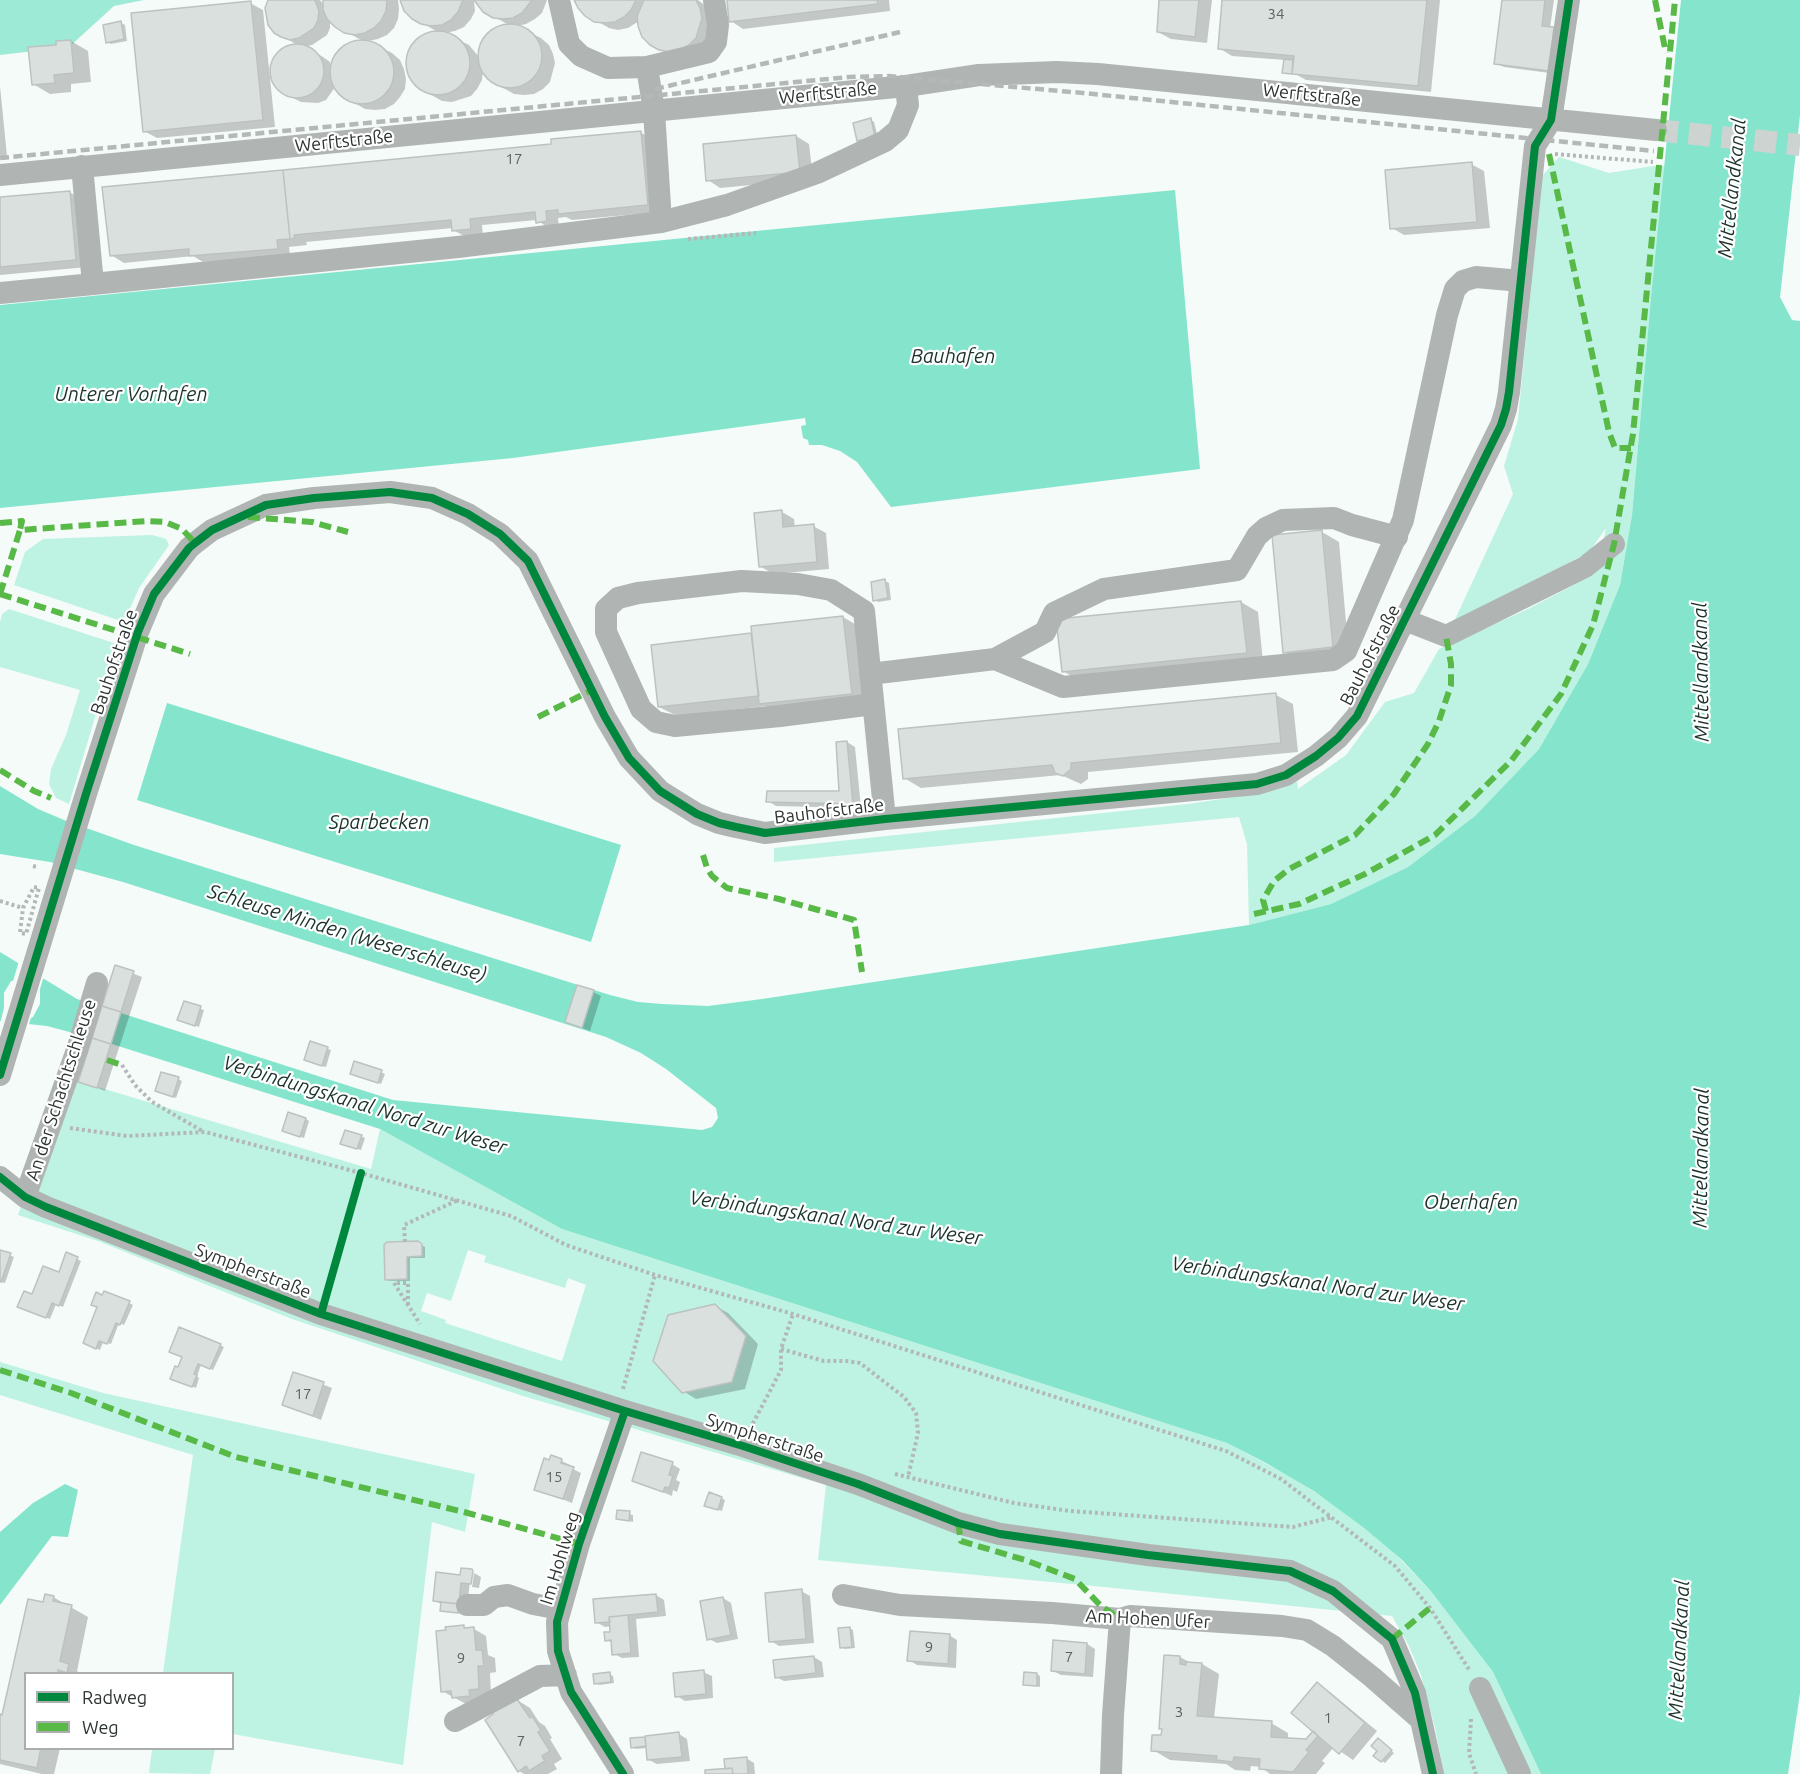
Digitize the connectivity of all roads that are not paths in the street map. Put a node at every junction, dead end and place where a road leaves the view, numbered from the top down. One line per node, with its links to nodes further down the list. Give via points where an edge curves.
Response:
1 (560, 0): 4 (street, via 569,44 581,56 608,68)
2 (714, 0): 4 (street, via 716,42 709,52)
3 (1569, 0): 7 (street, Bauhofstraße)
4 (647, 67): 6 (street)
5 (906, 86): 6 (street, Werftstraße); 7 (street, Werftstraße, via 980,75 1078,73); 11 (street, via 908,105 898,130 885,141 817,173 727,205)
6 (654, 111): 9 (street, Werftstraße); 11 (street)
7 (1551, 120): 8 (street, Werftstraße); 12 (street, Bauhofstraße, via 1535,146)
8 (1656, 130)
9 (82, 166): 10 (street, Werftstraße); 13 (street)
10 (0, 175)
11 (661, 222): 13 (street)
12 (1521, 281): 15 (street, via 1476,277 1455,289); 17 (street, Bauhofstraße, via 1509,392 1501,425)
13 (93, 284): 14 (street)
14 (0, 292)
15 (1397, 537): 18 (street, via 1334,518 1283,520 1257,536 1237,570 1104,589 1054,613 1045,632); 18 (street, via 1346,651 1332,660 1063,687)
16 (1614, 544): 17 (street, via 1585,567 1446,636)
17 (1405, 620): 21 (street, Bauhofstraße, via 1357,716 1338,738 1286,775 1257,784)
18 (995, 659): 19 (street)
19 (870, 674): 20 (street, Bauhofstraße); 20 (street, Bauhofstraße, via 864,610 831,590 742,581 638,593 618,598 606,609 606,632 640,709 656,722 675,726)
20 (873, 704): 21 (street, Bauhofstraße)
21 (885, 819): 23 (street, Bauhofstraße, via 765,833 719,824 660,791 628,758 528,561 500,534 468,514 432,498 390,492 266,505 212,530 189,548 154,594 136,638)
22 (97, 983): 25 (street, An der Schachtschleuse)
23 (0, 1074)
24 (0, 1177): 25 (street, Sympherstraße)
25 (26, 1197): 26 (street, Sympherstraße, via 321,1314)
26 (621, 1410): 29 (street, Im Hohlweg); 33 (street, Sympherstraße, via 745,1433 858,1484 958,1523 1000,1534 1290,1571 1333,1591 1392,1639 1416,1693)
27 (843, 1595): 30 (street, Am Hohen Ufer, via 900,1605)
28 (467, 1605): 29 (street, via 484,1605 494,1597 508,1595)
29 (560, 1609): 31 (street, Im Hohlweg, via 558,1651)
30 (1120, 1619): 33 (street, Am Hohen Ufer, via 1130,1616 1307,1630 1365,1671); 36 (street)
31 (566, 1675): 34 (street, via 540,1676); 35 (street, Im Hohlweg, via 571,1692)
32 (1480, 1688): 38 (street)
33 (1421, 1720): 37 (street, Sympherstraße)
34 (455, 1721)
35 (623, 1774)
36 (1111, 1774)
37 (1433, 1774)
38 (1520, 1774)

